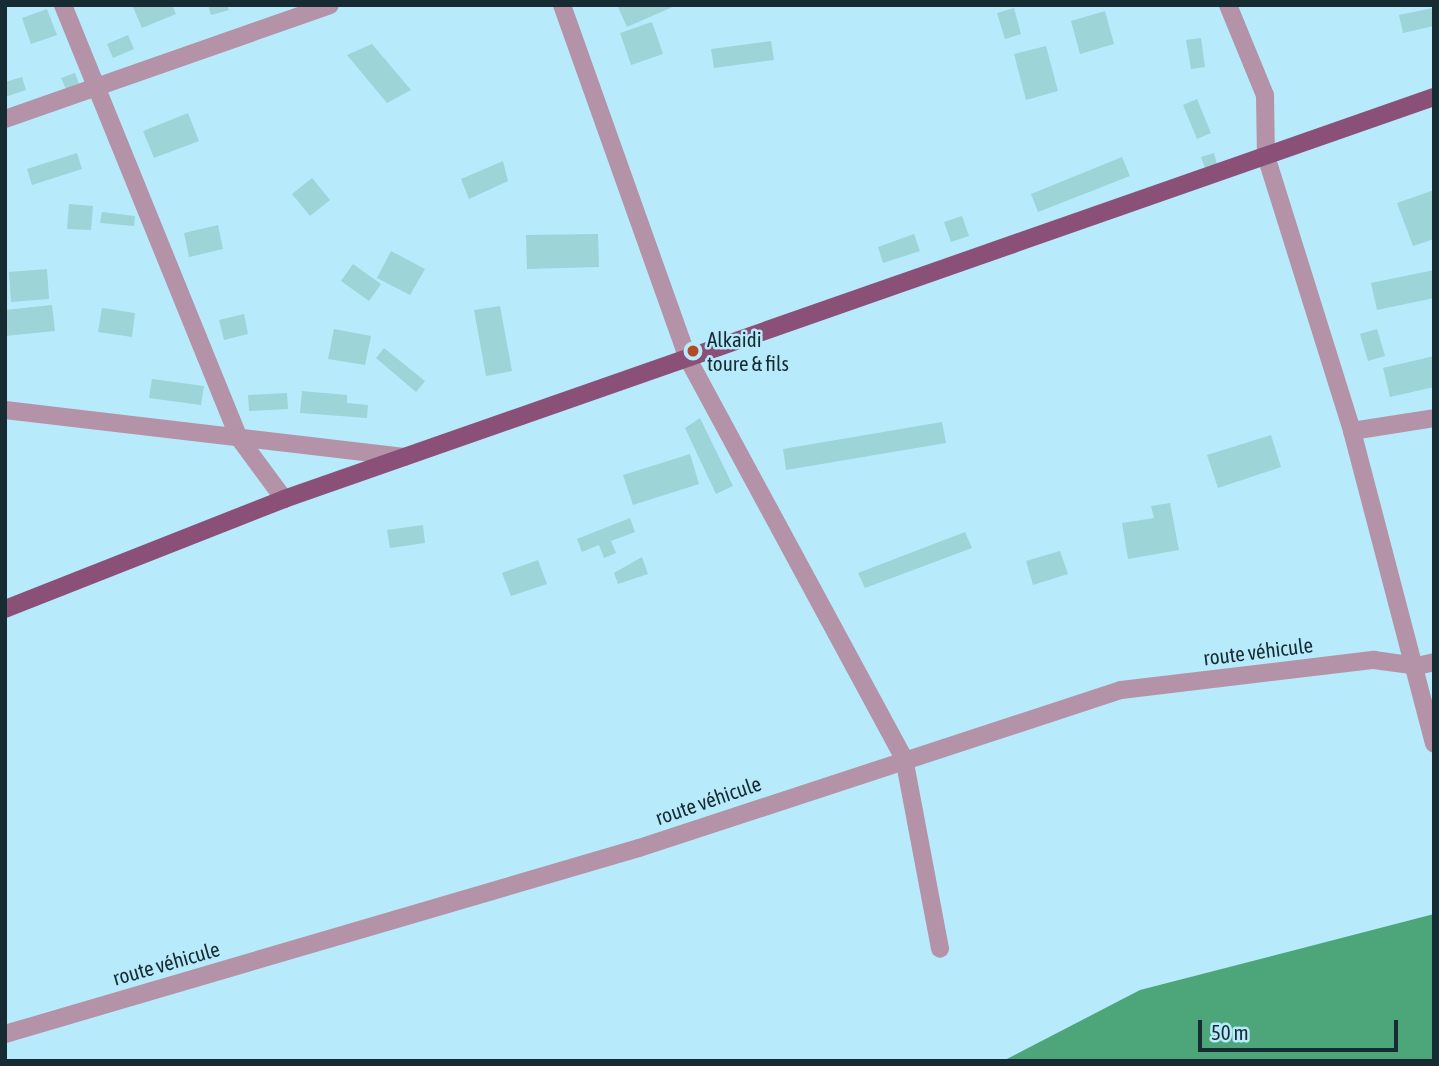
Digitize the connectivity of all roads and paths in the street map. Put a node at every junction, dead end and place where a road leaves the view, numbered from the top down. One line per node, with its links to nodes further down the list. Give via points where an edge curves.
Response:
1 (63, 5): 5 (street)
2 (331, 5): 5 (street)
3 (562, 5): 9 (street)
4 (1228, 5): 8 (street, via 1265,95)
5 (96, 87): 7 (street); 13 (street)
6 (1434, 97): 8 (main road)
7 (5, 119)
8 (1266, 156): 9 (main road); 12 (street)
9 (688, 359): 14 (main road); 19 (street)
10 (5, 410): 13 (street)
11 (1434, 418): 12 (street)
12 (1352, 432): 17 (street)
13 (239, 438): 14 (street); 15 (street)
14 (404, 457): 15 (main road)
15 (284, 499): 16 (main road)
16 (5, 608)
17 (1425, 664): 18 (street); 19 (street, route véhicule, via 1374,660 1121,690)
18 (1434, 743)
19 (904, 758): 20 (street); 21 (street, route véhicule, via 639,848)
20 (940, 949)
21 (5, 1034)

